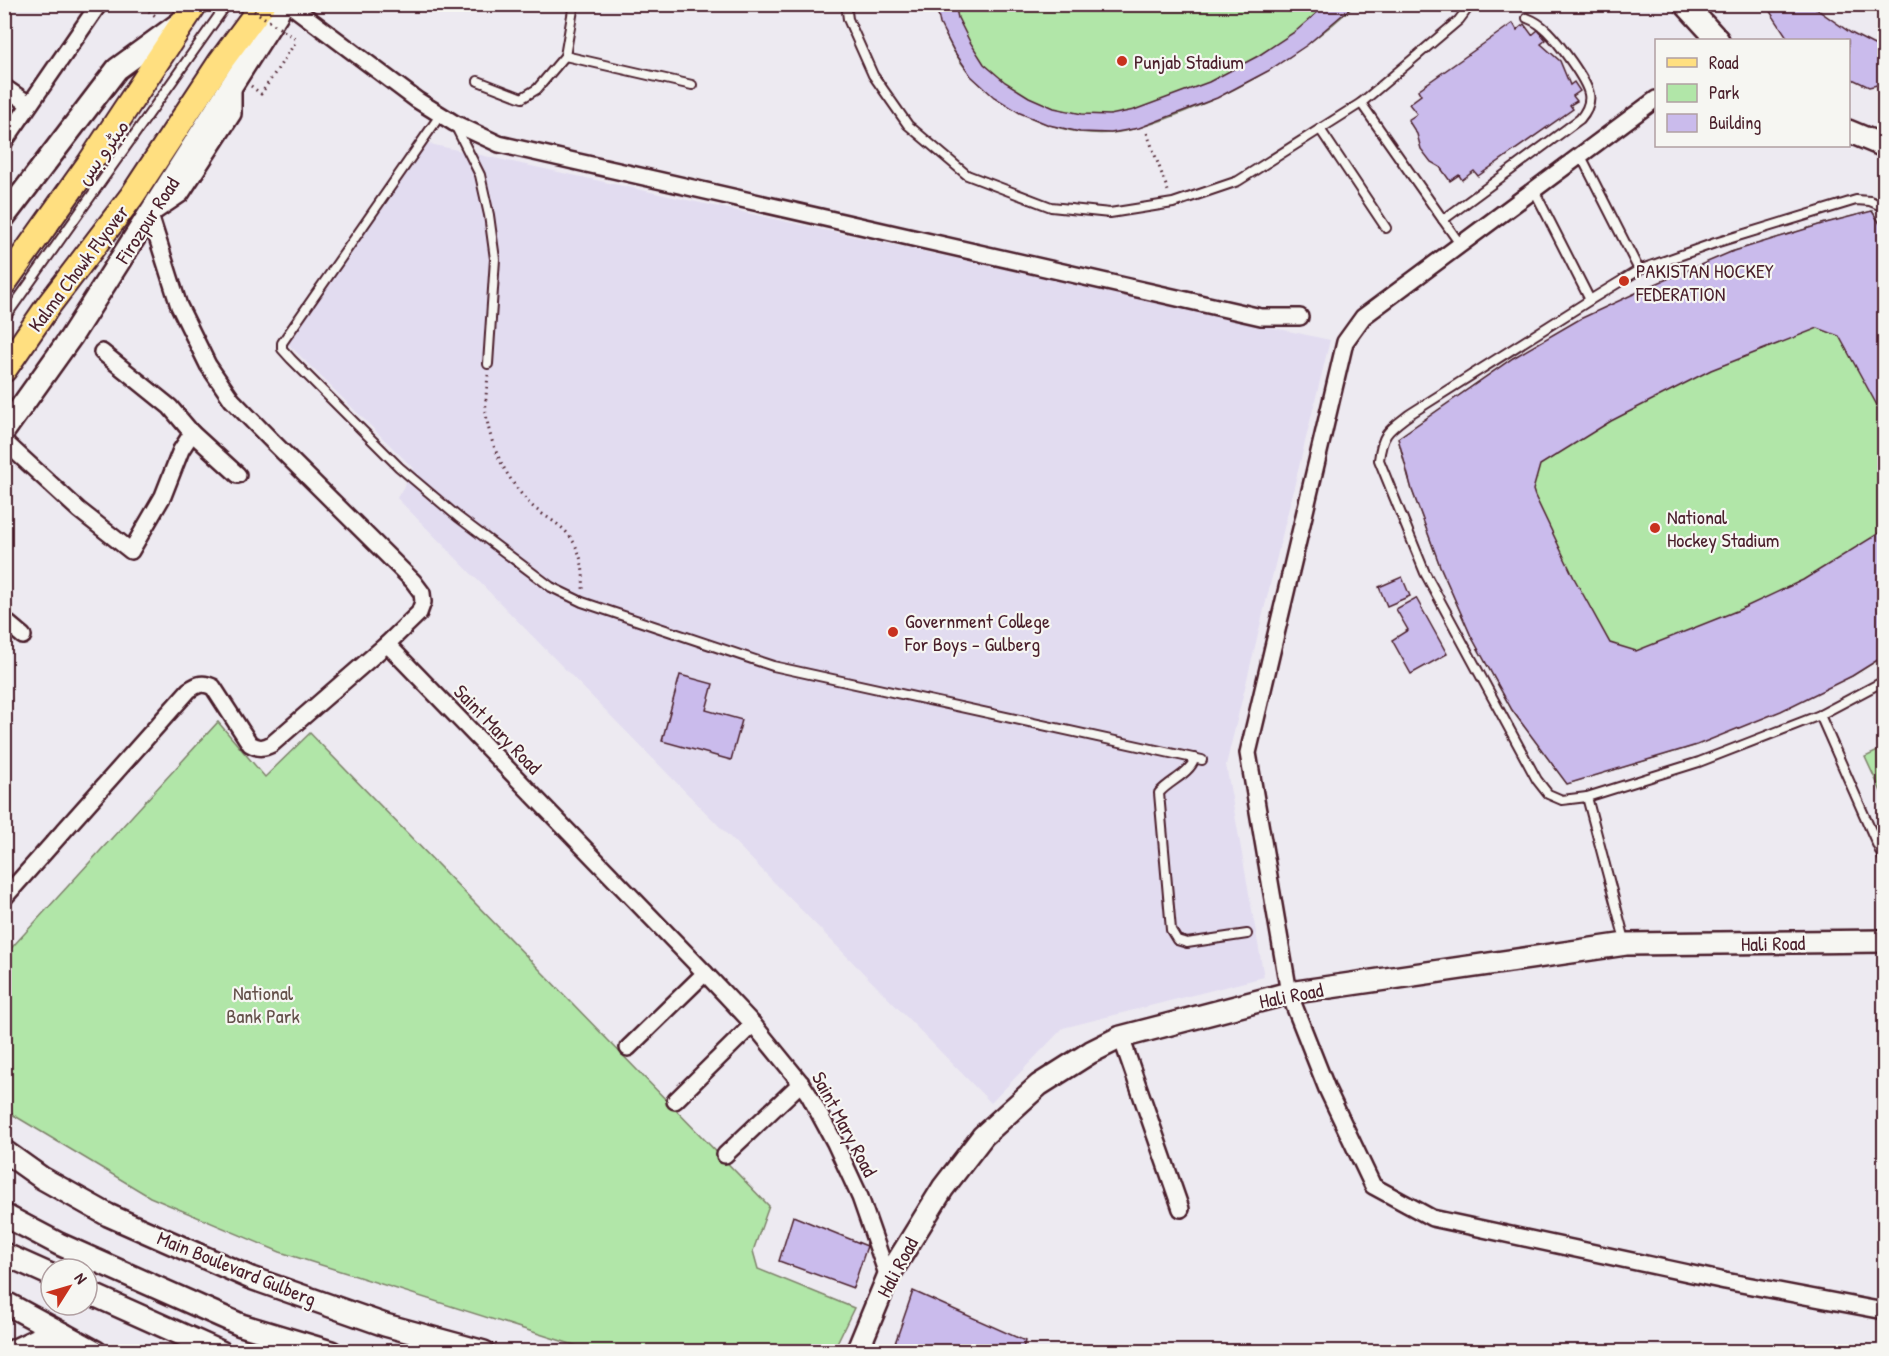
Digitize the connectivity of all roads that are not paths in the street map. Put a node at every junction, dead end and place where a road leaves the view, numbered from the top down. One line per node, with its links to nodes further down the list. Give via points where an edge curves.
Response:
1 (99, 4): 19 (street)
2 (227, 4): 39 (lane, میٹرو بس)
3 (263, 4): 28 (main road, Firozpur Road)
4 (282, 4): 30 (main road, Firozpur Road)
5 (289, 4): 20 (street)
6 (574, 4): 13 (lane)
7 (846, 4): 22 (lane, via 848,19 873,75 908,125 967,175 1051,207 1110,213 1173,203 1238,181)
8 (1471, 4): 18 (lane, via 1459,20)
9 (1684, 4): 12 (main road)
10 (190, 12): 31 (main road, via 117,69); 36 (main road)
11 (1527, 18): 32 (lane, via 1548,32 1583,79 1590,94 1586,111 1580,120)
12 (1717, 39)
13 (565, 56): 14 (lane, via 537,89 522,98); 15 (lane)
14 (478, 81)
15 (692, 85)
16 (4, 87): 19 (street)
17 (1655, 100): 26 (street)
18 (1361, 103): 22 (lane); 32 (lane)
19 (29, 104): 24 (street)
20 (441, 114): 21 (street); 55 (lane, via 282,343 282,349 399,466 458,517 551,587 582,602 773,666 1198,759 1159,793 1171,930 1177,940 1187,943)
21 (454, 123): 38 (street, via 499,144 1261,317); 41 (lane, via 480,175 489,215 495,259)
22 (1320, 129): 33 (lane)
23 (1850, 132): 25 (main road)
24 (4, 142)
25 (1884, 146)
26 (1581, 156): 27 (street); 35 (lane)
27 (1534, 190): 34 (street); 37 (lane)
28 (132, 196): 42 (main road, Kalma Chowk Flyover)
29 (1884, 207): 35 (lane, via 1856,200)
30 (150, 215): 43 (main road, Firozpur Road); 49 (street, via 179,306 208,365 226,391 422,593 419,614)
31 (4, 217)
32 (1443, 220): 34 (lane)
33 (1386, 228)
34 (1460, 244): 59 (street, via 1363,317 1345,342 1248,753)
35 (1639, 270): 37 (lane)
36 (4, 283)
37 (1590, 300): 52 (lane, via 1402,420 1381,441 1379,460 1425,573 1537,780 1548,794 1562,800)
38 (1300, 317)
39 (4, 319)
40 (102, 352): 44 (street, via 170,407)
41 (488, 364)
42 (4, 370)
43 (4, 431)
44 (192, 433): 45 (street, via 131,551 79,510); 46 (street)
45 (4, 441)
46 (238, 475)
47 (4, 620): 48 (street)
48 (23, 636)
49 (387, 644): 54 (street, via 265,747 250,744 213,687 206,683 189,690); 58 (street, Saint Mary Road)
50 (1884, 681): 51 (lane)
51 (1820, 714): 52 (lane, via 1700,762); 53 (lane)
52 (1587, 797): 57 (lane)
53 (1884, 860)
54 (4, 898)
55 (1247, 934)
56 (1884, 941): 57 (main road, Hali Road)
57 (1626, 944): 59 (main road, Hali Road)
58 (705, 973): 60 (street, Saint Mary Road); 62 (street)
59 (1289, 993): 61 (main road, Hali Road); 74 (street, via 1326,1089 1372,1186 1432,1218)
60 (753, 1024): 63 (street, Saint Mary Road); 64 (street)
61 (1121, 1037): 67 (street); 71 (main road, Hali Road, via 1039,1085 983,1136 943,1188)
62 (628, 1048)
63 (801, 1083): 66 (street); 71 (street, Saint Mary Road, via 836,1143)
64 (675, 1101)
65 (4, 1151): 80 (main road, Main Boulevard Gulberg, via 42,1178 108,1215 251,1278 385,1325)
66 (725, 1155)
67 (1181, 1209)
68 (4, 1215): 79 (main road, via 59,1244 241,1325)
69 (4, 1254): 70 (main road)
70 (39, 1270)
71 (888, 1277): 81 (main road, Hali Road)
72 (99, 1297): 78 (main road)
73 (4, 1302): 75 (main road)
74 (1884, 1311)
75 (63, 1334): 76 (main road, via 40,1338); 77 (main road)
76 (11, 1352)
77 (96, 1352)
78 (221, 1352)
79 (330, 1352)
80 (484, 1352)
81 (857, 1352)

